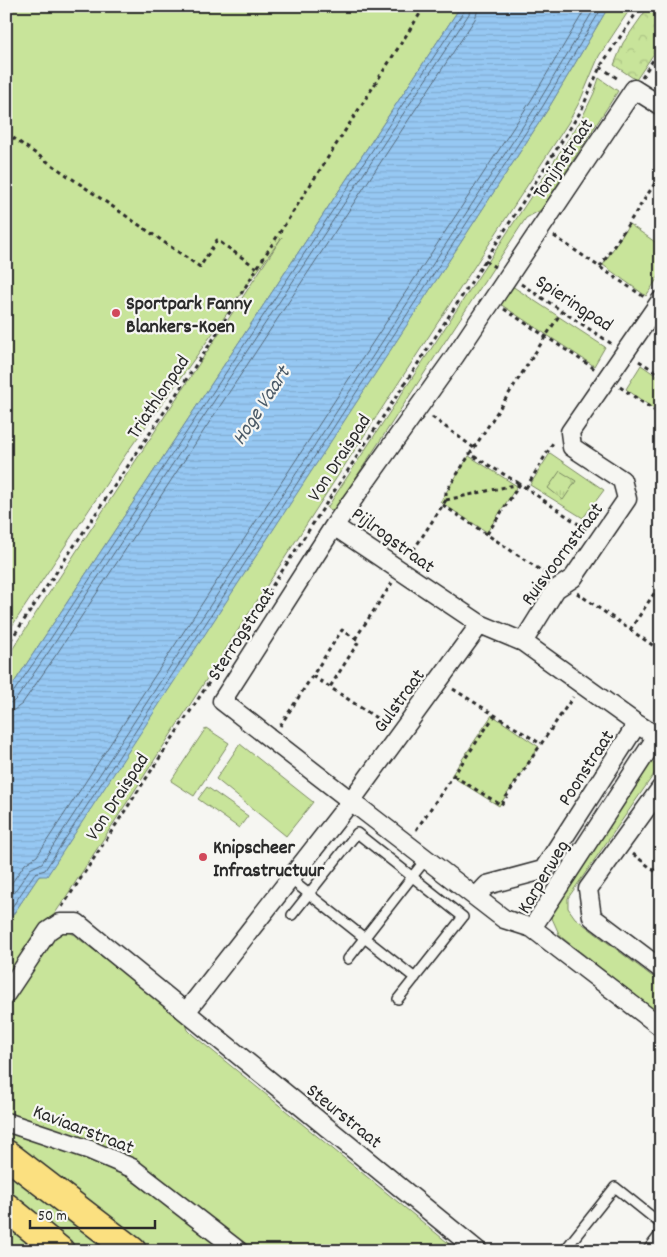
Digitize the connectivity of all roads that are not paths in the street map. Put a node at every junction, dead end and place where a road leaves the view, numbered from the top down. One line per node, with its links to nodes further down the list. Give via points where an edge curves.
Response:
1 (661, 106): 2 (street, Tonijnstraat, via 634,89)
2 (508, 276): 4 (street, Pijlrogstraat)
3 (659, 303): 6 (street, Ruisvoornstraat, via 570,432 572,447 622,480 627,499 573,578 556,589)
4 (334, 526): 5 (street, Pijlrogstraat); 10 (street, Sterrogstraat, via 222,701)
5 (480, 624): 6 (street, Pijlrogstraat); 10 (street, Gulstraat)
6 (523, 642): 7 (street, Pijlrogstraat)
7 (637, 724): 8 (street, Pijlrogstraat); 15 (street, Poonstraat, via 543,870 486,885)
8 (659, 735): 17 (street, Karperweg)
9 (661, 788): 20 (street, via 588,889 592,917)
10 (350, 801): 11 (street); 13 (street)
11 (426, 859): 12 (lane); 15 (street)
12 (412, 877): 14 (lane, via 356,833); 18 (lane); 21 (lane, via 463,917)
13 (290, 879): 14 (lane); 24 (street)
14 (309, 894): 16 (lane); 18 (lane)
15 (476, 897): 17 (street, via 504,919)
16 (292, 915)
17 (532, 928): 25 (street, Karperweg)
18 (364, 938): 19 (lane); 21 (lane)
19 (348, 959)
20 (661, 969)
21 (415, 978): 23 (lane)
22 (6, 994): 24 (street, Steurstraat, via 48,931 60,923 77,923)
23 (398, 999)
24 (186, 1012): 34 (street, Steurstraat)
25 (661, 1027)
26 (6, 1122): 33 (street, Kaviaarstraat, via 90,1150 132,1168)
27 (6, 1154): 32 (highway)
28 (6, 1207): 31 (highway)
29 (661, 1224): 35 (lane, via 615,1187)
30 (661, 1233): 36 (lane)
31 (60, 1251)
32 (132, 1251)
33 (239, 1251)
34 (478, 1251)
35 (564, 1251)
36 (647, 1251)

